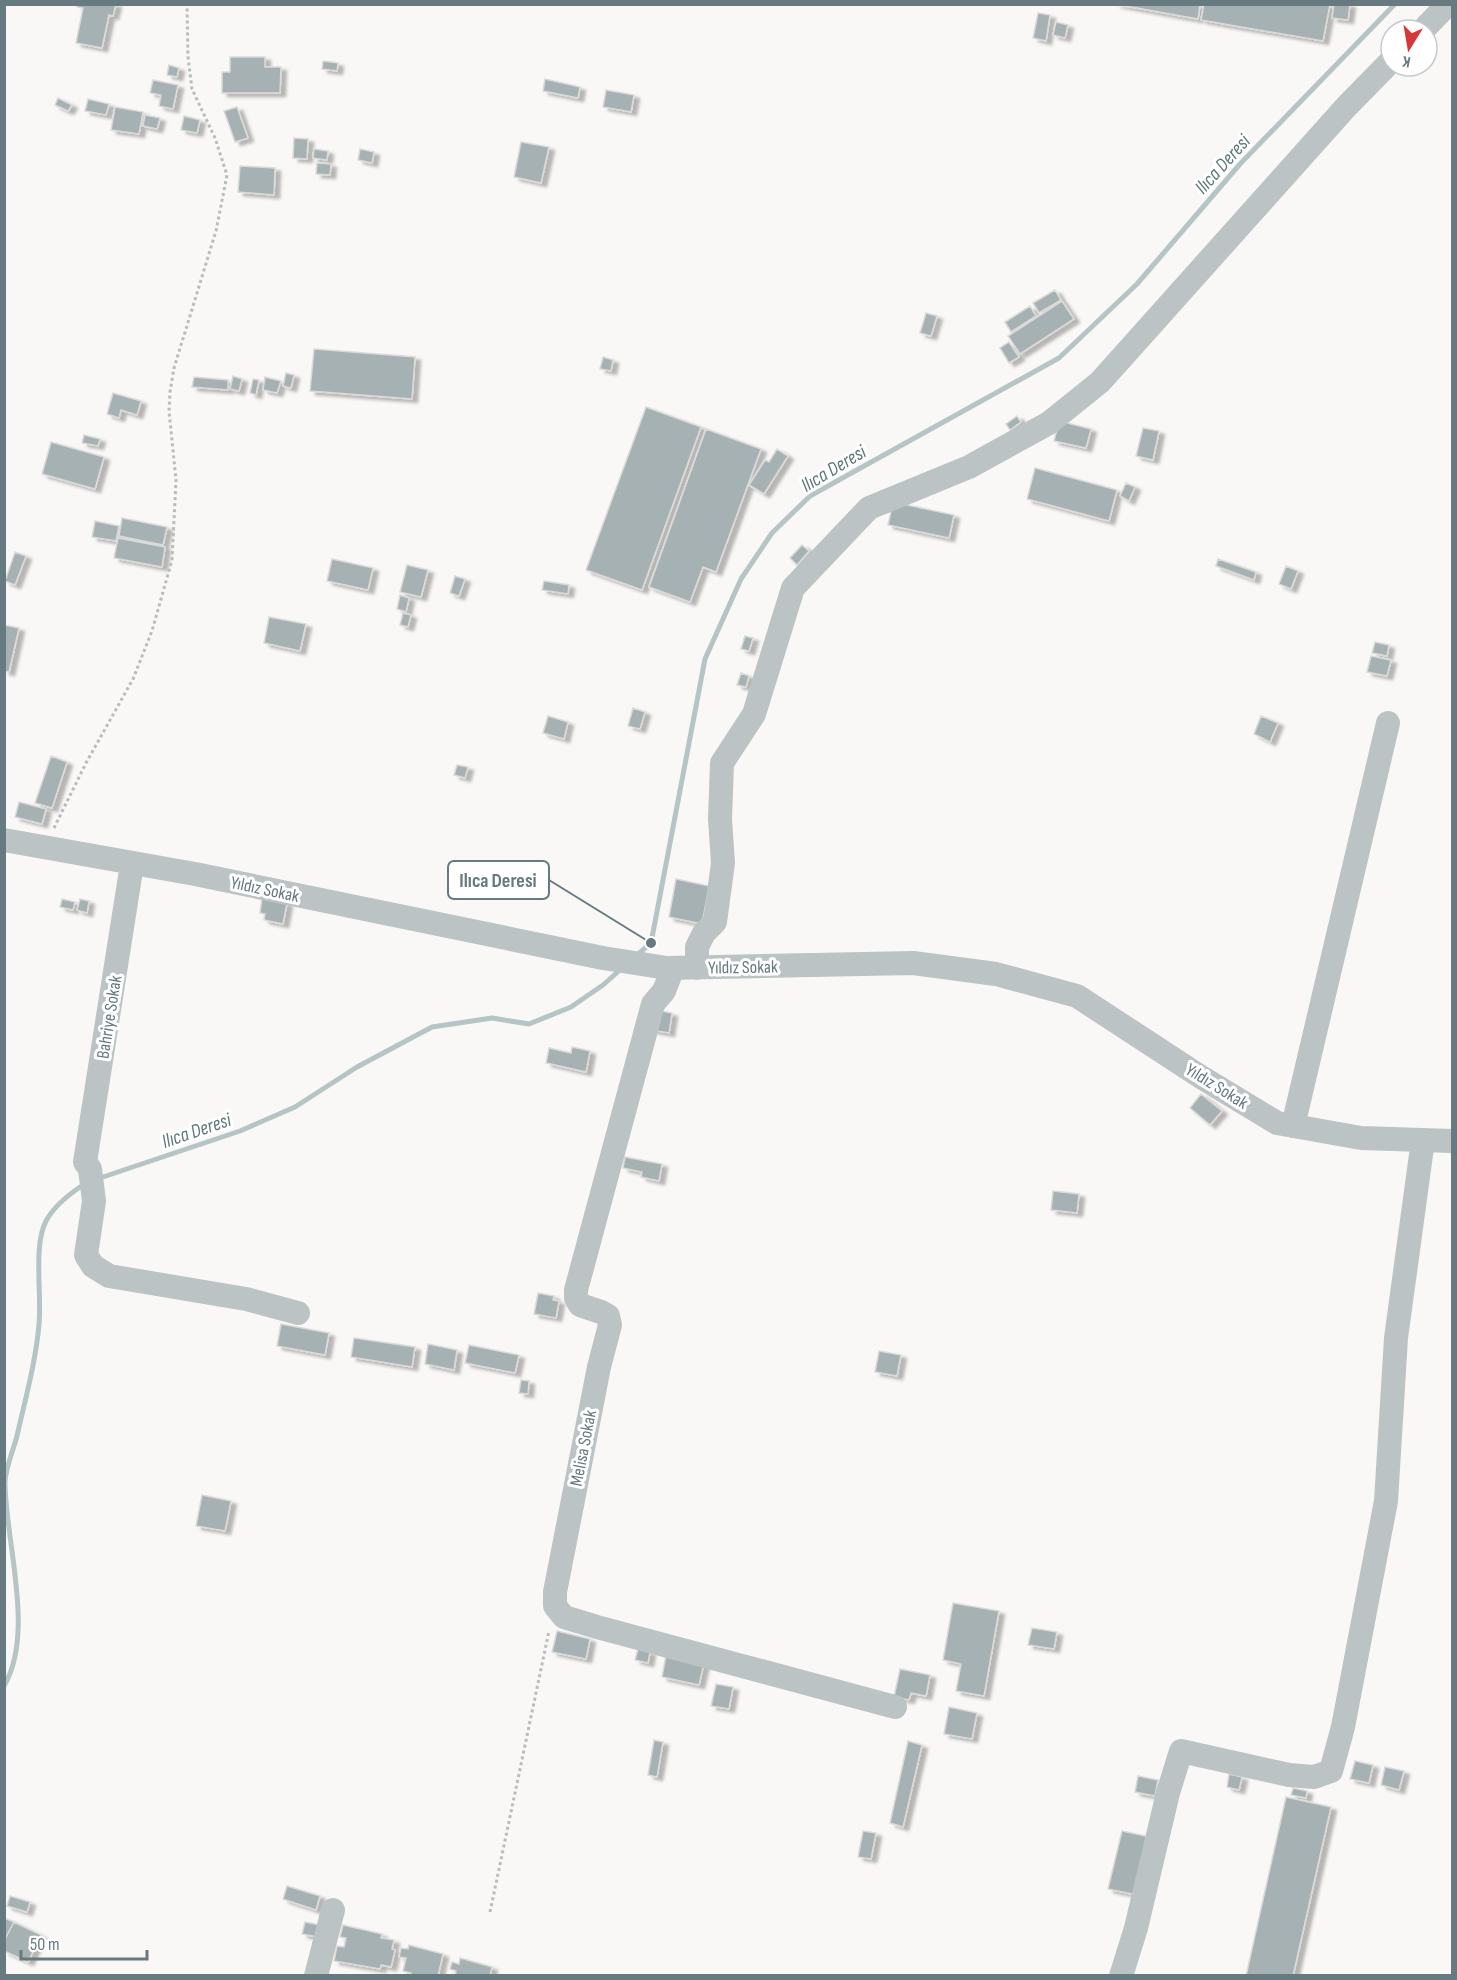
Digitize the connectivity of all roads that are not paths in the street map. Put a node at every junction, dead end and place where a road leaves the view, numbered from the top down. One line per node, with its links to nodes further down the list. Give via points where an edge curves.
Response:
1 (1448, 4): 2 (street)
2 (1435, 18)
3 (1379, 73): 8 (street, via 1100,382 1050,423 969,467 869,508 793,588 754,714 722,763 723,863 716,922 697,947)
4 (1388, 723): 9 (street)
5 (4, 840): 6 (street, Yıldız Sokak)
6 (132, 864): 7 (street, Yıldız Sokak); 12 (street, Bahriye Sokak, via 86,1162 94,1201 86,1255 93,1266 109,1276 246,1299)
7 (670, 968): 8 (street, Yıldız Sokak); 13 (street, Melisa Sokak, via 664,991 653,1004 576,1290 580,1305 601,1311 608,1316 610,1325 555,1606 564,1617 597,1627)
8 (697, 968): 9 (street, Yıldız Sokak, via 913,963 1008,977 1077,996 1277,1123)
9 (1293, 1126): 10 (street, Yıldız Sokak, via 1361,1138)
10 (1423, 1140): 11 (street, Yıldız Sokak); 16 (street, via 1396,1338 1386,1501 1331,1771 1314,1777 1289,1774 1181,1751)
11 (1452, 1141)
12 (298, 1313)
13 (896, 1707)
14 (333, 1910): 15 (street)
15 (316, 1976)
16 (1121, 1976)

